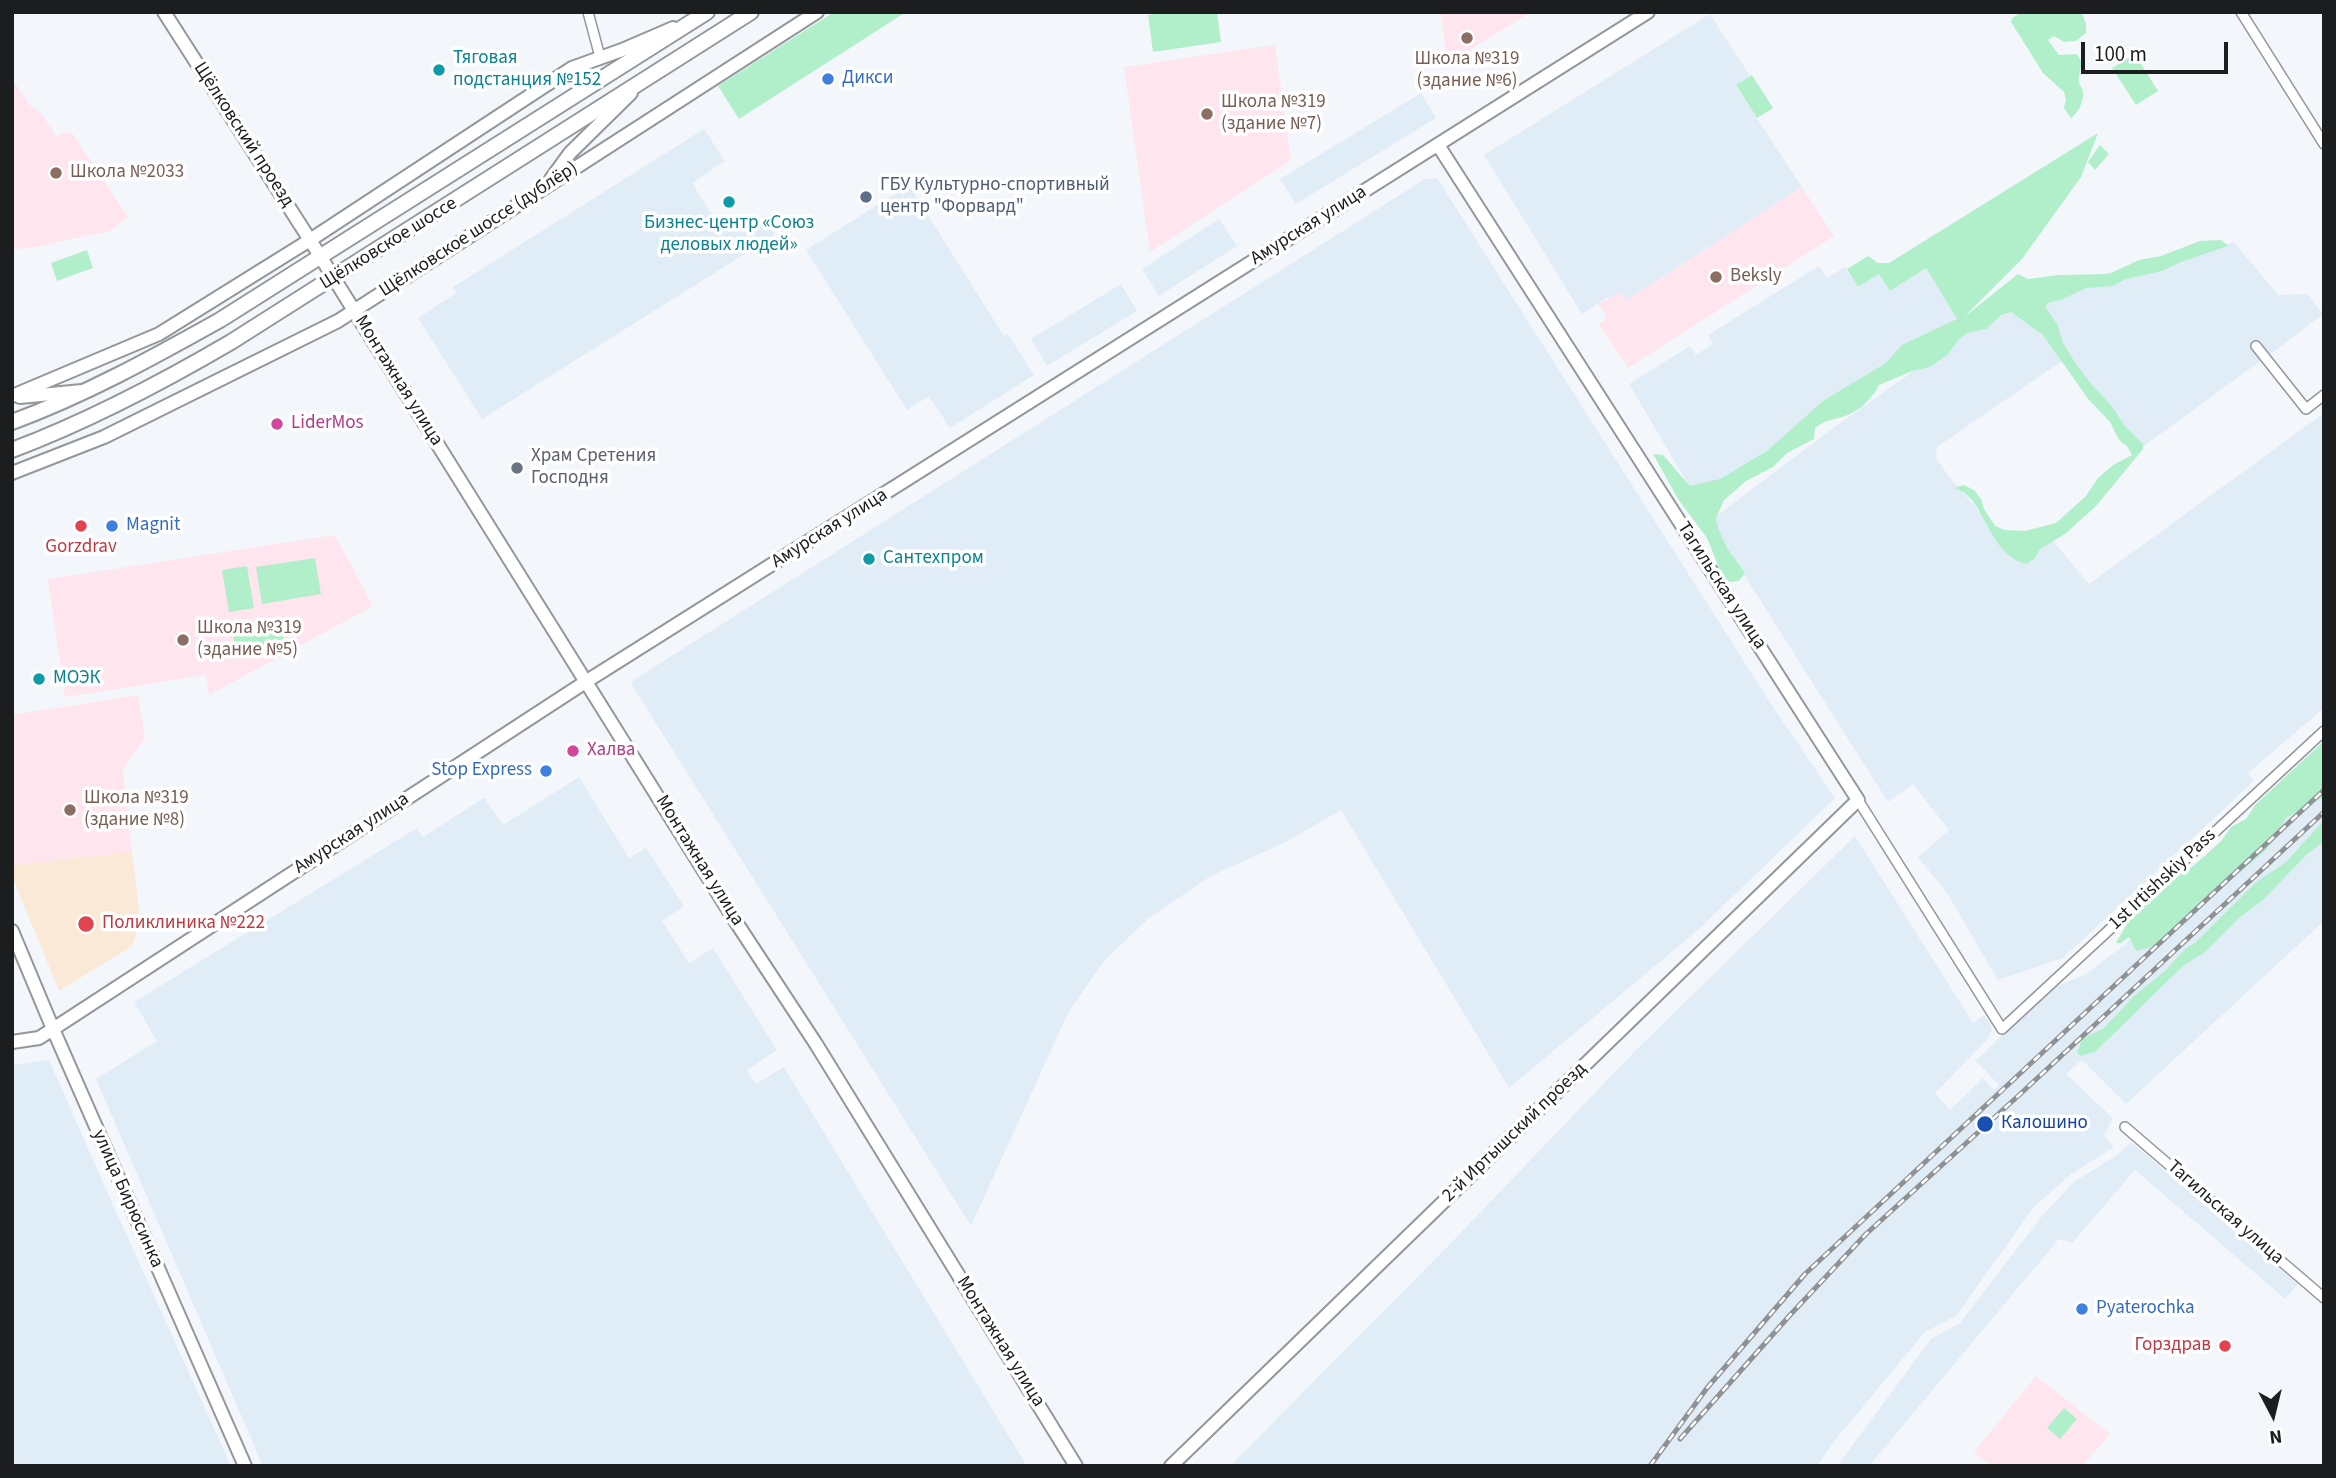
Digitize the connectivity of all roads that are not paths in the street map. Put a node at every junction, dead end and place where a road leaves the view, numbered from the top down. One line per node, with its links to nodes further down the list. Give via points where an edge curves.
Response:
1 (164, 12): 13 (street, Щёлковский проезд)
2 (588, 12): 8 (street)
3 (706, 12): 8 (street); 14 (main road, Щёлковское шоссе)
4 (751, 12): 9 (main road, Щёлковское шоссе)
5 (817, 12): 12 (street, Щёлковское шоссе (дублёр))
6 (1648, 12): 11 (street, Амурская улица)
7 (2241, 12): 10 (street)
8 (600, 57): 13 (street, via 572,68)
9 (639, 85): 12 (street, via 570,153); 15 (main road, Щёлковское шоссе)
10 (2324, 144)
11 (1438, 145): 24 (street, Амурская улица); 26 (street, Тагильская улица)
12 (547, 185): 16 (street, Щёлковское шоссе (дублёр))
13 (310, 240): 14 (street, Щёлковский проезд); 20 (street, via 159,334)
14 (321, 258): 15 (street, Монтажная улица); 18 (main road, Щёлковское шоссе, via 162,354)
15 (334, 279): 16 (street, Монтажная улица); 22 (main road, Щёлковское шоссе, via 160,384)
16 (355, 312): 23 (street, Щёлковское шоссе (дублёр), via 104,438); 24 (street, Монтажная улица)
17 (2256, 346): 19 (street, via 2306,409)
18 (89, 390): 20 (street); 21 (main road, Щёлковское шоссе)
19 (2324, 395)
20 (12, 397)
21 (12, 422)
22 (12, 450)
23 (12, 473)
24 (587, 681): 28 (street, Амурская улица); 34 (street, Монтажная улица)
25 (2324, 731): 29 (street, 1st Irtishskiy Pass)
26 (1858, 800): 29 (street, Тагильская улица); 35 (street, 2-й Иртышский проезд)
27 (12, 931): 28 (street, улица Бирюсинка)
28 (53, 1029): 30 (street, Амурская улица, via 39,1038); 33 (street, улица Бирюсинка)
29 (2002, 1029)
30 (12, 1042)
31 (2125, 1128): 32 (street, Тагильская улица)
32 (2324, 1298)
33 (245, 1466)
34 (1076, 1466)
35 (1171, 1466)

